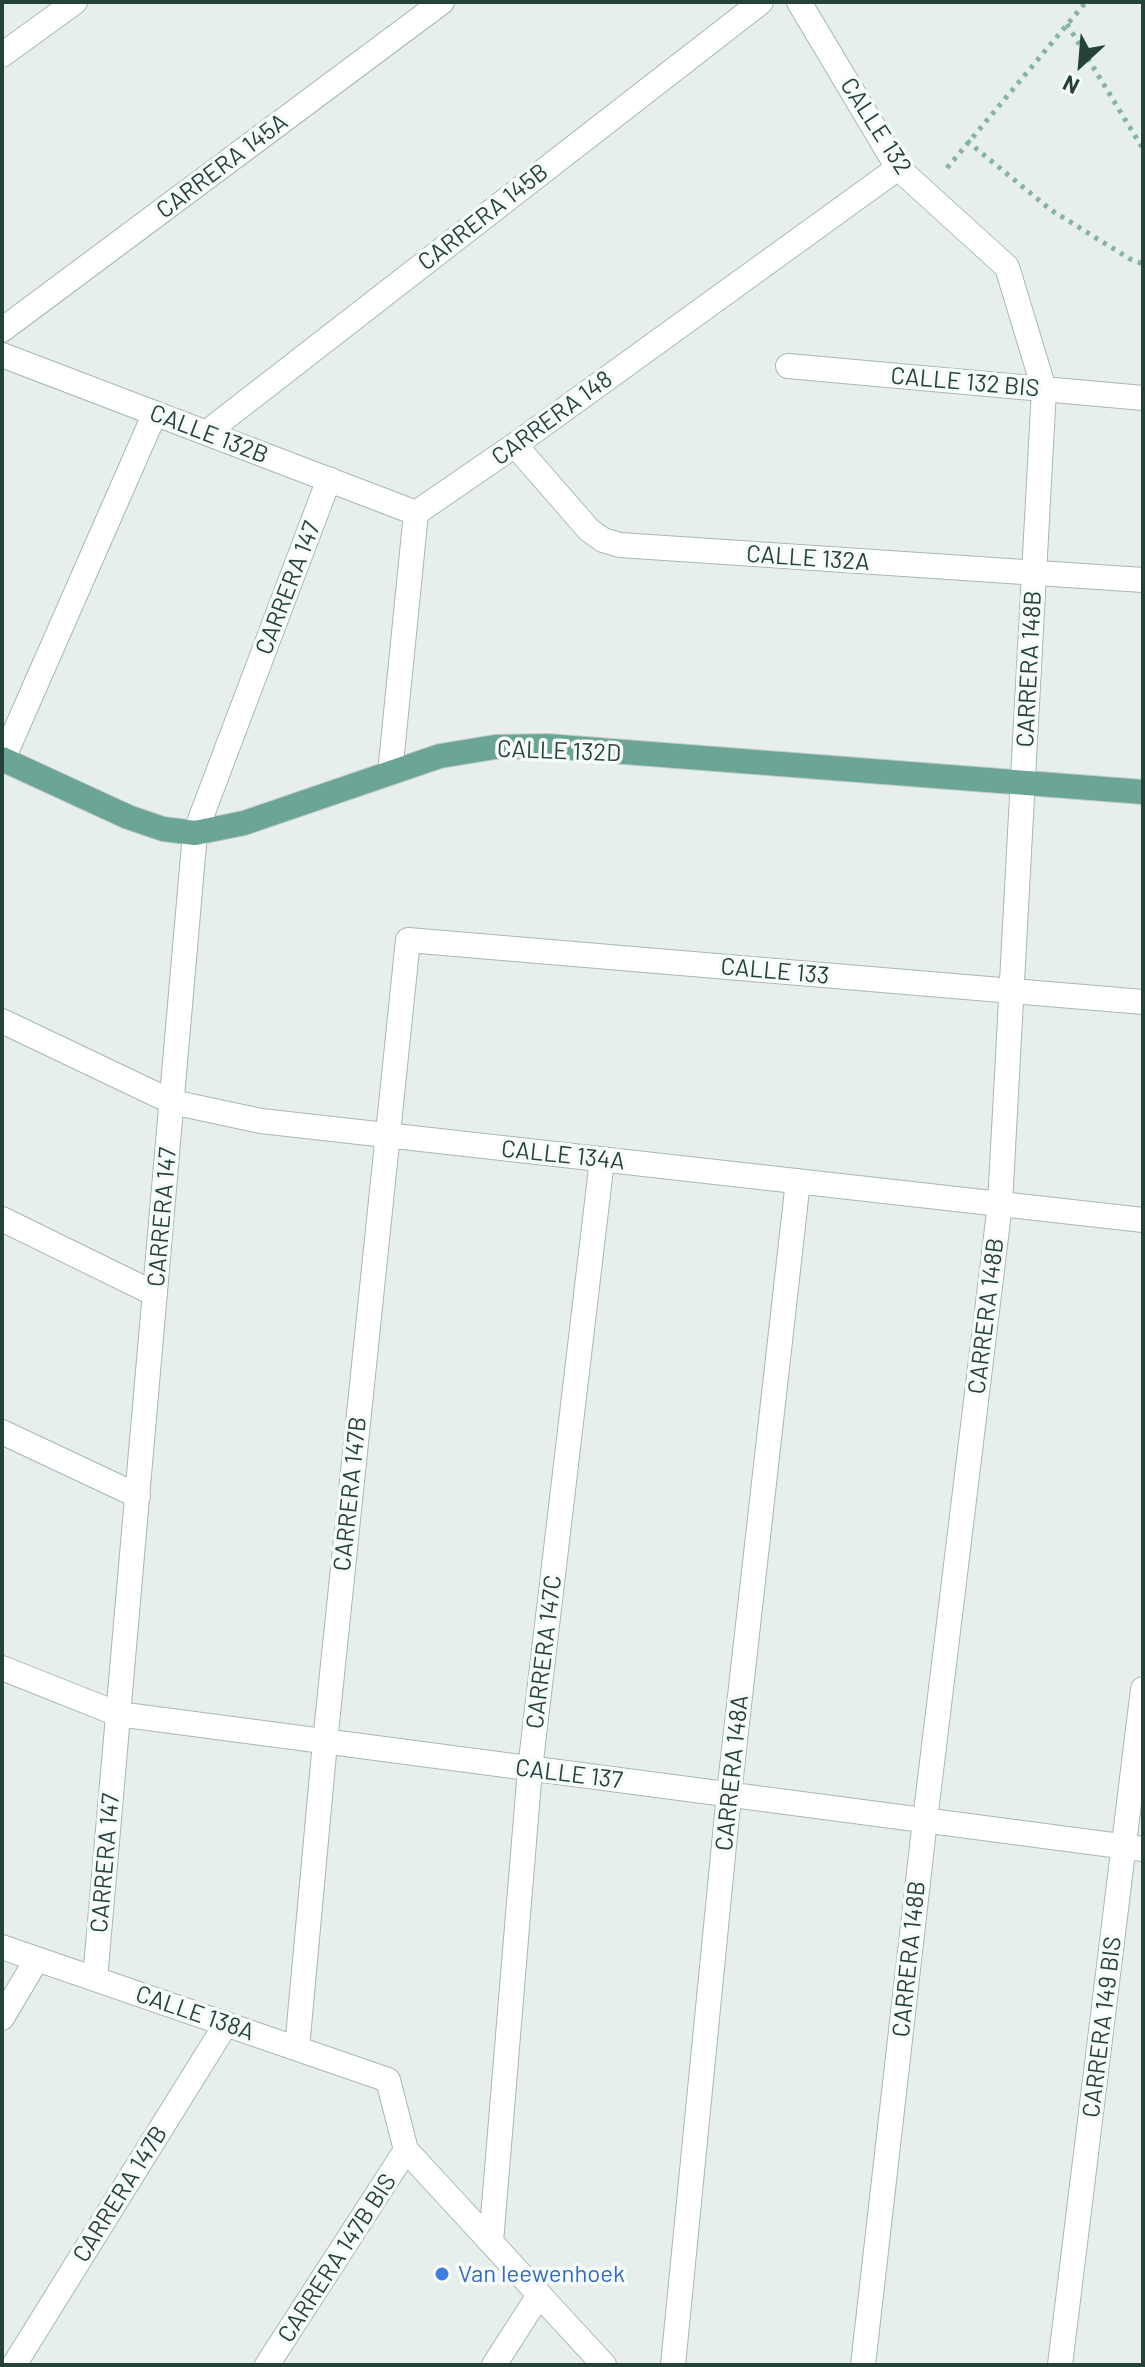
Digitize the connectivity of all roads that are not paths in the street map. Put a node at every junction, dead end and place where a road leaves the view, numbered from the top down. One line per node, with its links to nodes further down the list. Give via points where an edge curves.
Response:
1 (75, 2): 5 (street)
2 (442, 2): 8 (street, CARRERA 145A)
3 (761, 2): 14 (street, CARRERA 145B)
4 (799, 2): 6 (street, CALLE 132)
5 (2, 55)
6 (898, 168): 7 (street, CALLE 132); 15 (street, CARRERA 148)
7 (1007, 267): 11 (street, CARRERA 148B)
8 (2, 330)
9 (2, 355): 13 (street, CALLE 132B)
10 (788, 366): 11 (street, CALLE 132 BIS)
11 (1044, 389): 12 (street, CALLE 132 BIS); 18 (street, CARRERA 148B)
12 (1143, 398)
13 (155, 413): 14 (street, CALLE 132B); 20 (street)
14 (206, 433): 16 (street, CALLE 132B)
15 (515, 445): 17 (street, CARRERA 148); 18 (street, CALLE 132A, via 589,530 620,545)
16 (329, 479): 17 (street, CALLE 132B); 24 (street, CARRERA 147)
17 (416, 513): 21 (street)
18 (1034, 573): 19 (street, CALLE 132A); 22 (street, CARRERA 148B)
19 (1143, 580)
20 (2, 759): 24 (main road, CALLE 132D, via 128,817)
21 (390, 773): 22 (main road, CALLE 132D, via 440,756 547,746); 24 (main road, CALLE 132D, via 244,823)
22 (1023, 783): 23 (main road, CALLE 132D); 26 (street, CARRERA 148B)
23 (1143, 792)
24 (195, 833): 29 (street, CARRERA 147)
25 (408, 940): 26 (street, CALLE 133); 30 (street, CARRERA 147B)
26 (1011, 990): 27 (street, CALLE 133); 33 (street, CARRERA 148B)
27 (1143, 1002)
28 (2, 1021): 29 (street, CALLE 134A)
29 (172, 1102): 30 (street, CALLE 134A, via 261,1121); 36 (street, CARRERA 147)
30 (388, 1135): 31 (street, CALLE 134A); 42 (street, CARRERA 147B)
31 (602, 1160): 32 (street, CALLE 134A); 43 (street, CARRERA 147C)
32 (798, 1181): 33 (street, CALLE 134A); 44 (street, CARRERA 148A)
33 (1000, 1204): 35 (street, CALLE 134A); 45 (street, CARRERA 148B)
34 (2, 1219): 36 (street)
35 (1143, 1220)
36 (155, 1294): 38 (street, CARRERA 147)
37 (2, 1432): 38 (street)
38 (138, 1496): 41 (street, CARRERA 147)
39 (2, 1668): 41 (street, CALLE 137)
40 (1143, 1689): 46 (street, CARRERA 149 BIS)
41 (118, 1714): 42 (street, CALLE 137); 49 (street, CARRERA 147)
42 (325, 1742): 43 (street, CALLE 137); 52 (street, CARRERA 147B)
43 (530, 1769): 44 (street, CALLE 137); 54 (street, CARRERA 147C)
44 (729, 1794): 45 (street, CALLE 137); 60 (street, CARRERA 148A)
45 (925, 1820): 46 (street, CALLE 137); 61 (street, CARRERA 148B)
46 (1133, 1848): 62 (street, CARRERA 149 BIS)
47 (2, 1947): 48 (street, CALLE 138A)
48 (37, 1959): 49 (street, CALLE 138A); 50 (street)
49 (95, 1979): 51 (street, CALLE 138A)
50 (2, 2018)
51 (226, 2024): 52 (street, CALLE 138A); 56 (street, CARRERA 147B)
52 (297, 2048): 53 (street, CALLE 138A, via 388,2080)
53 (406, 2150): 54 (street); 57 (street, CARRERA 147B BIS)
54 (491, 2242): 55 (street)
55 (539, 2295): 58 (street); 59 (street)
56 (14, 2365)
57 (267, 2365)
58 (494, 2365)
59 (604, 2365)
60 (673, 2365)
61 (863, 2365)
62 (1060, 2365)

